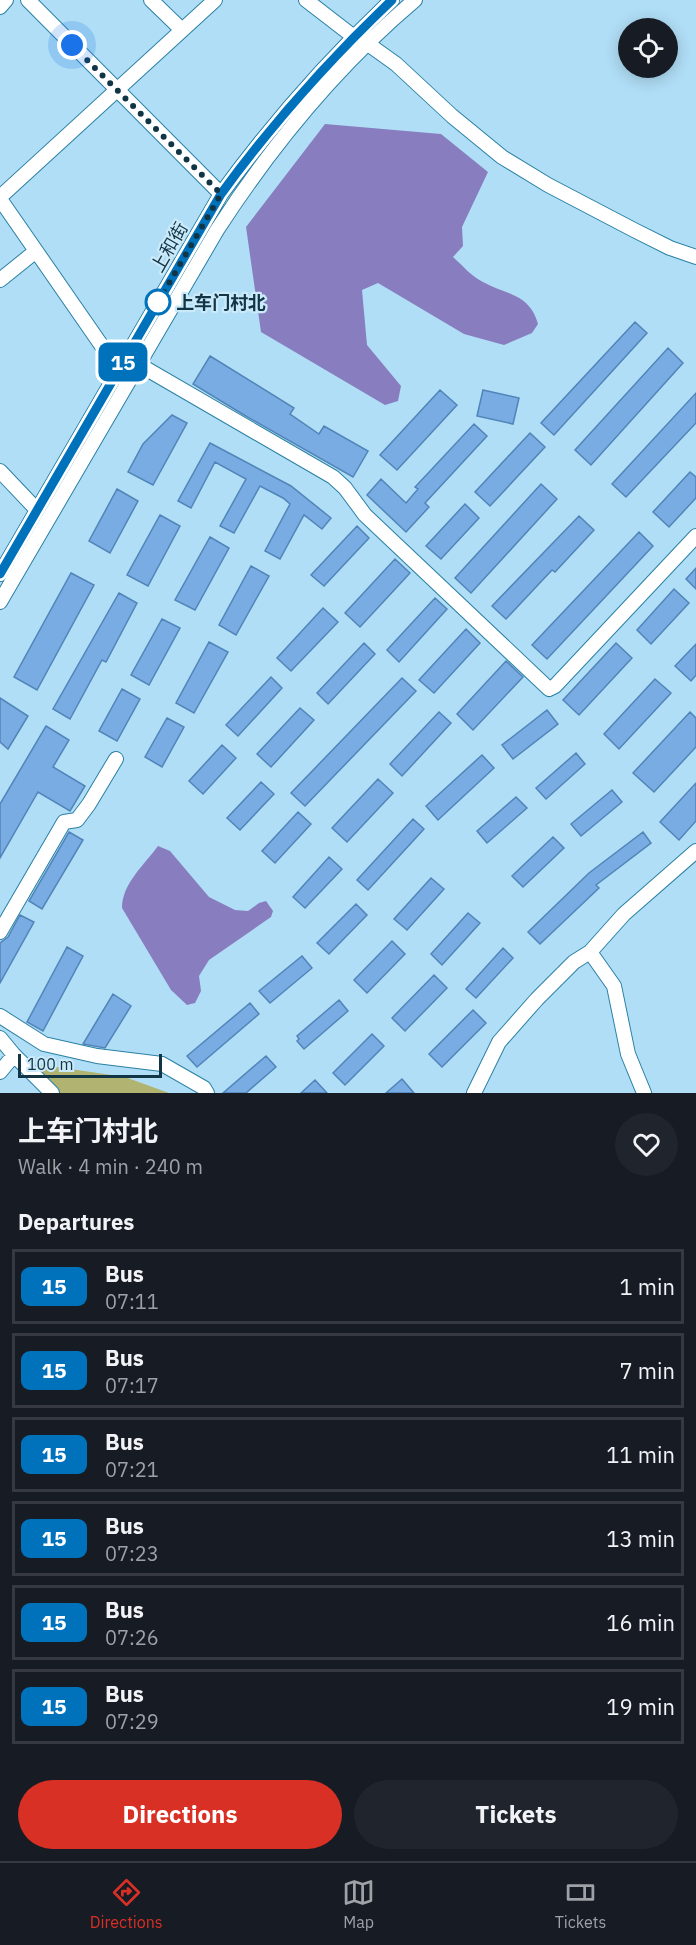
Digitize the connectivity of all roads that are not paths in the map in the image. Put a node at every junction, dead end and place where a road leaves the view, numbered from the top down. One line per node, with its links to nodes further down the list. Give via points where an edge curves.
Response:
1 (6, 0): 8 (street)
2 (28, 0): 12 (street)
3 (151, 0): 9 (street)
4 (215, 0): 9 (street)
5 (306, 0): 10 (street)
6 (392, 0): 10 (street, 上和街)
7 (415, 0): 11 (street, 上和街)
8 (0, 6)
9 (182, 30): 12 (street)
10 (354, 37): 11 (street); 13 (street, 上和街, via 295,99)
11 (368, 44): 16 (street, via 396,63 502,157 634,230); 19 (street, 上和街, via 306,109 250,179)
12 (116, 90): 13 (street); 14 (street)
13 (221, 194): 18 (street, 上和街)
14 (0, 198): 15 (street)
15 (36, 251): 17 (street); 18 (street, via 104,349)
16 (696, 257)
17 (0, 280)
18 (125, 358): 19 (street); 21 (street, 上和街)
19 (138, 364): 22 (street, via 333,477 365,515 549,689); 24 (street, 上和街)
20 (0, 471): 21 (street)
21 (37, 510): 23 (street, 上和街)
22 (696, 536)
23 (0, 573)
24 (0, 602)
25 (116, 759): 27 (street, via 77,820 64,822)
26 (696, 851): 28 (street, via 624,914)
27 (0, 933)
28 (590, 952): 35 (street, via 574,962 499,1042); 36 (street, via 614,986 628,1053)
29 (0, 1016): 34 (street, via 44,1044 162,1064)
30 (0, 1038): 31 (street)
31 (14, 1055): 32 (street); 33 (street)
32 (0, 1072)
33 (52, 1093)
34 (207, 1093)
35 (474, 1093)
36 (644, 1093)

